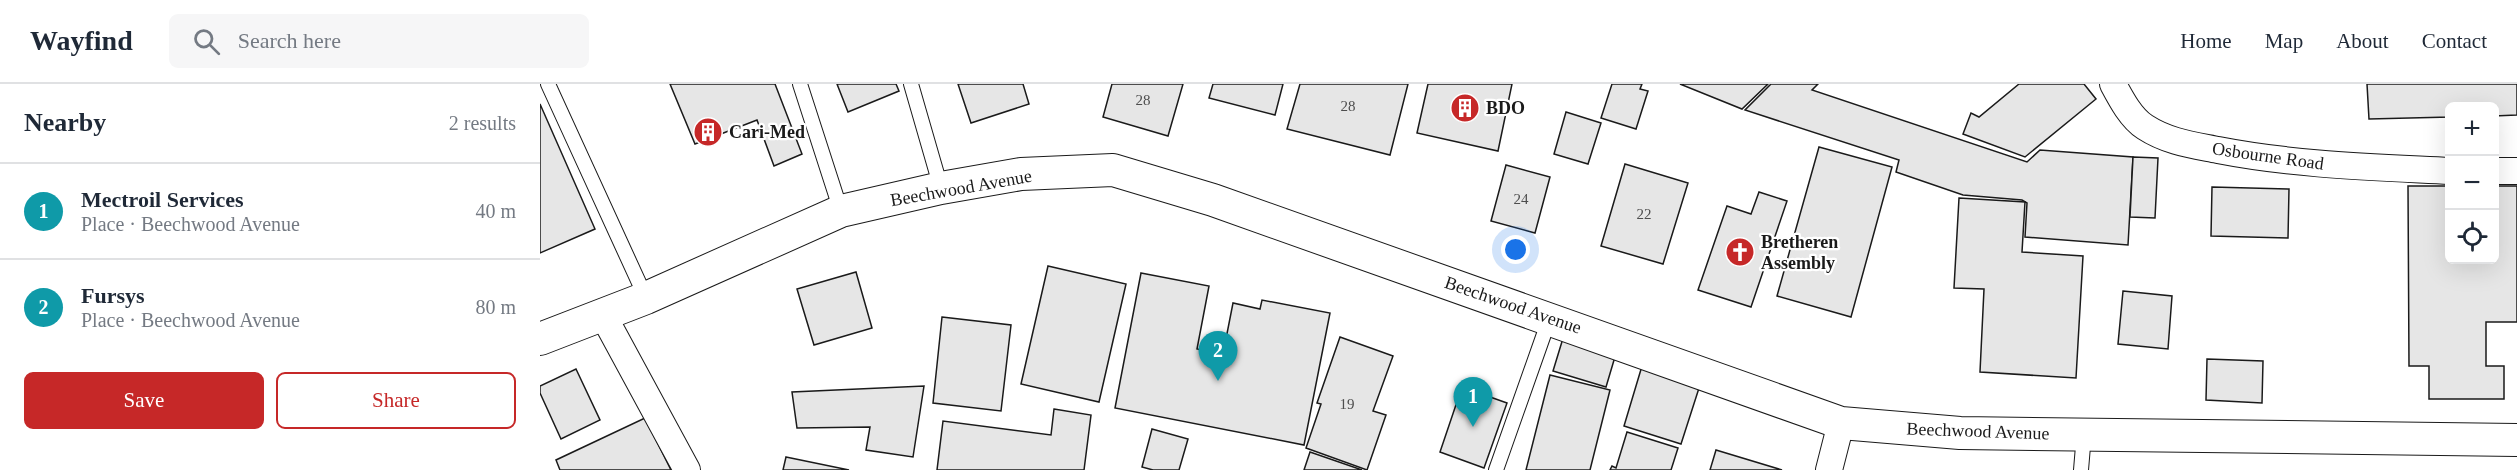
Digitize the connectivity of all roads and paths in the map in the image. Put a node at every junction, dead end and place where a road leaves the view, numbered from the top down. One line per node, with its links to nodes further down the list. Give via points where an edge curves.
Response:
1 (548, 84): 10 (lane)
2 (800, 84): 9 (lane)
3 (911, 84): 8 (lane)
4 (2113, 84): 5 (street, Osbourne Road, via 2143,126 2167,139 2312,164)
5 (2445, 171)
6 (2499, 171): 7 (street)
7 (2517, 171)
8 (941, 188): 9 (street, Beechwood Avenue); 12 (street, Beechwood Avenue, via 1021,174 1113,170 1213,200)
9 (841, 211): 10 (street, Beechwood Avenue)
10 (646, 298): 11 (street, Beechwood Avenue)
11 (603, 315): 13 (street, Beechwood Avenue); 17 (street)
12 (1550, 317): 14 (street, Beechwood Avenue); 18 (lane)
13 (540, 339)
14 (1841, 423): 15 (street, Beechwood Avenue, via 1960,433); 19 (street)
15 (2084, 435): 16 (street, Beechwood Avenue); 20 (lane)
16 (2517, 440)
17 (687, 470)
18 (1496, 470)
19 (1829, 470)
20 (2081, 470)

